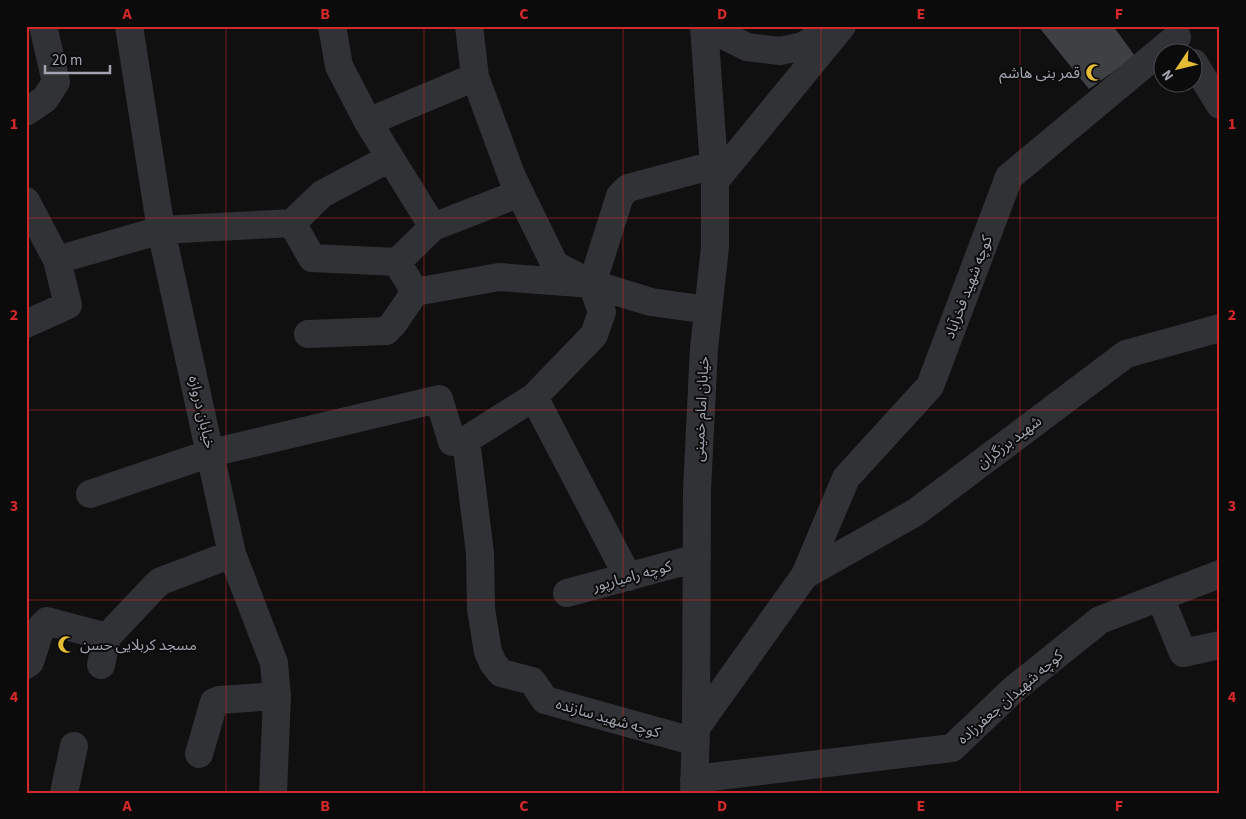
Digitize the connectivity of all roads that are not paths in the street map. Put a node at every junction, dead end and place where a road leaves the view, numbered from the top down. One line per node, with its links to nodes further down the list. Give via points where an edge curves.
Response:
1 (36, 26): 9 (street)
2 (43, 26): 15 (street, via 56,82 45,99)
3 (129, 26): 23 (street, خیابان دروازه)
4 (332, 26): 16 (street, via 339,66)
5 (469, 26): 12 (street)
6 (705, 26): 11 (street, via 747,47); 18 (street, خیابان امام خمینی)
7 (836, 26): 11 (street, via 803,46)
8 (842, 26): 18 (street)
9 (26, 31)
10 (1178, 38): 39 (street, کوچه شهید فخرآباد, via 1009,177 930,386 846,478)
11 (782, 39)
12 (475, 77): 16 (street); 19 (street)
13 (1204, 79): 14 (street)
14 (1220, 105)
15 (26, 112)
16 (368, 122): 17 (street)
17 (390, 158): 21 (street, via 322,194); 22 (street)
18 (715, 173): 26 (street, via 628,188 620,196); 28 (street, خیابان امام خمینی, via 715,247)
19 (520, 193): 22 (street); 26 (street, via 555,264)
20 (26, 201): 24 (street)
21 (292, 223): 23 (street); 25 (street, via 312,258)
22 (433, 227): 25 (street)
23 (161, 230): 24 (street); 34 (street, خیابان دروازه)
24 (57, 260): 29 (street, via 68,305)
25 (398, 262): 27 (street)
26 (592, 284): 27 (street, via 499,277); 28 (street, via 651,302); 32 (street, via 602,312 594,336)
27 (415, 292): 31 (street, via 386,331)
28 (708, 310): 37 (street, خیابان امام خمینی, via 697,490)
29 (26, 324)
30 (1220, 328): 39 (street, شهید برزگران, via 1126,354 916,512)
31 (308, 334)
32 (534, 397): 33 (street); 40 (street)
33 (466, 440): 34 (street, via 452,442 439,399); 48 (street, کوچه شهید سازنده, via 480,553 481,609 493,663 501,673 532,681 545,700)
34 (211, 453): 35 (street); 36 (street, خیابان دروازه)
35 (90, 494)
36 (232, 554): 43 (street, via 161,581); 47 (street, خیابان دروازه, via 274,663)
37 (697, 558): 40 (street, کوچه رامیارپور); 48 (street, خیابان امام خمینی)
38 (1220, 574): 42 (street, کوچه شهیدان جعفرزاده)
39 (805, 575): 48 (street)
40 (628, 577): 41 (street, کوچه رامیارپور)
41 (567, 593)
42 (1160, 597): 44 (street, via 1183,653); 51 (street, کوچه شهیدان جعفرزاده, via 1100,620 1014,689 952,748)
43 (107, 637): 45 (street, via 47,621); 46 (street)
44 (1220, 645)
45 (26, 665)
46 (101, 665)
47 (277, 696): 50 (street, via 214,702); 53 (street, خیابان دروازه)
48 (696, 735): 51 (street, خیابان امام خمینی)
49 (74, 746): 52 (street)
50 (199, 754)
51 (694, 786)
52 (64, 793)
53 (273, 793)

